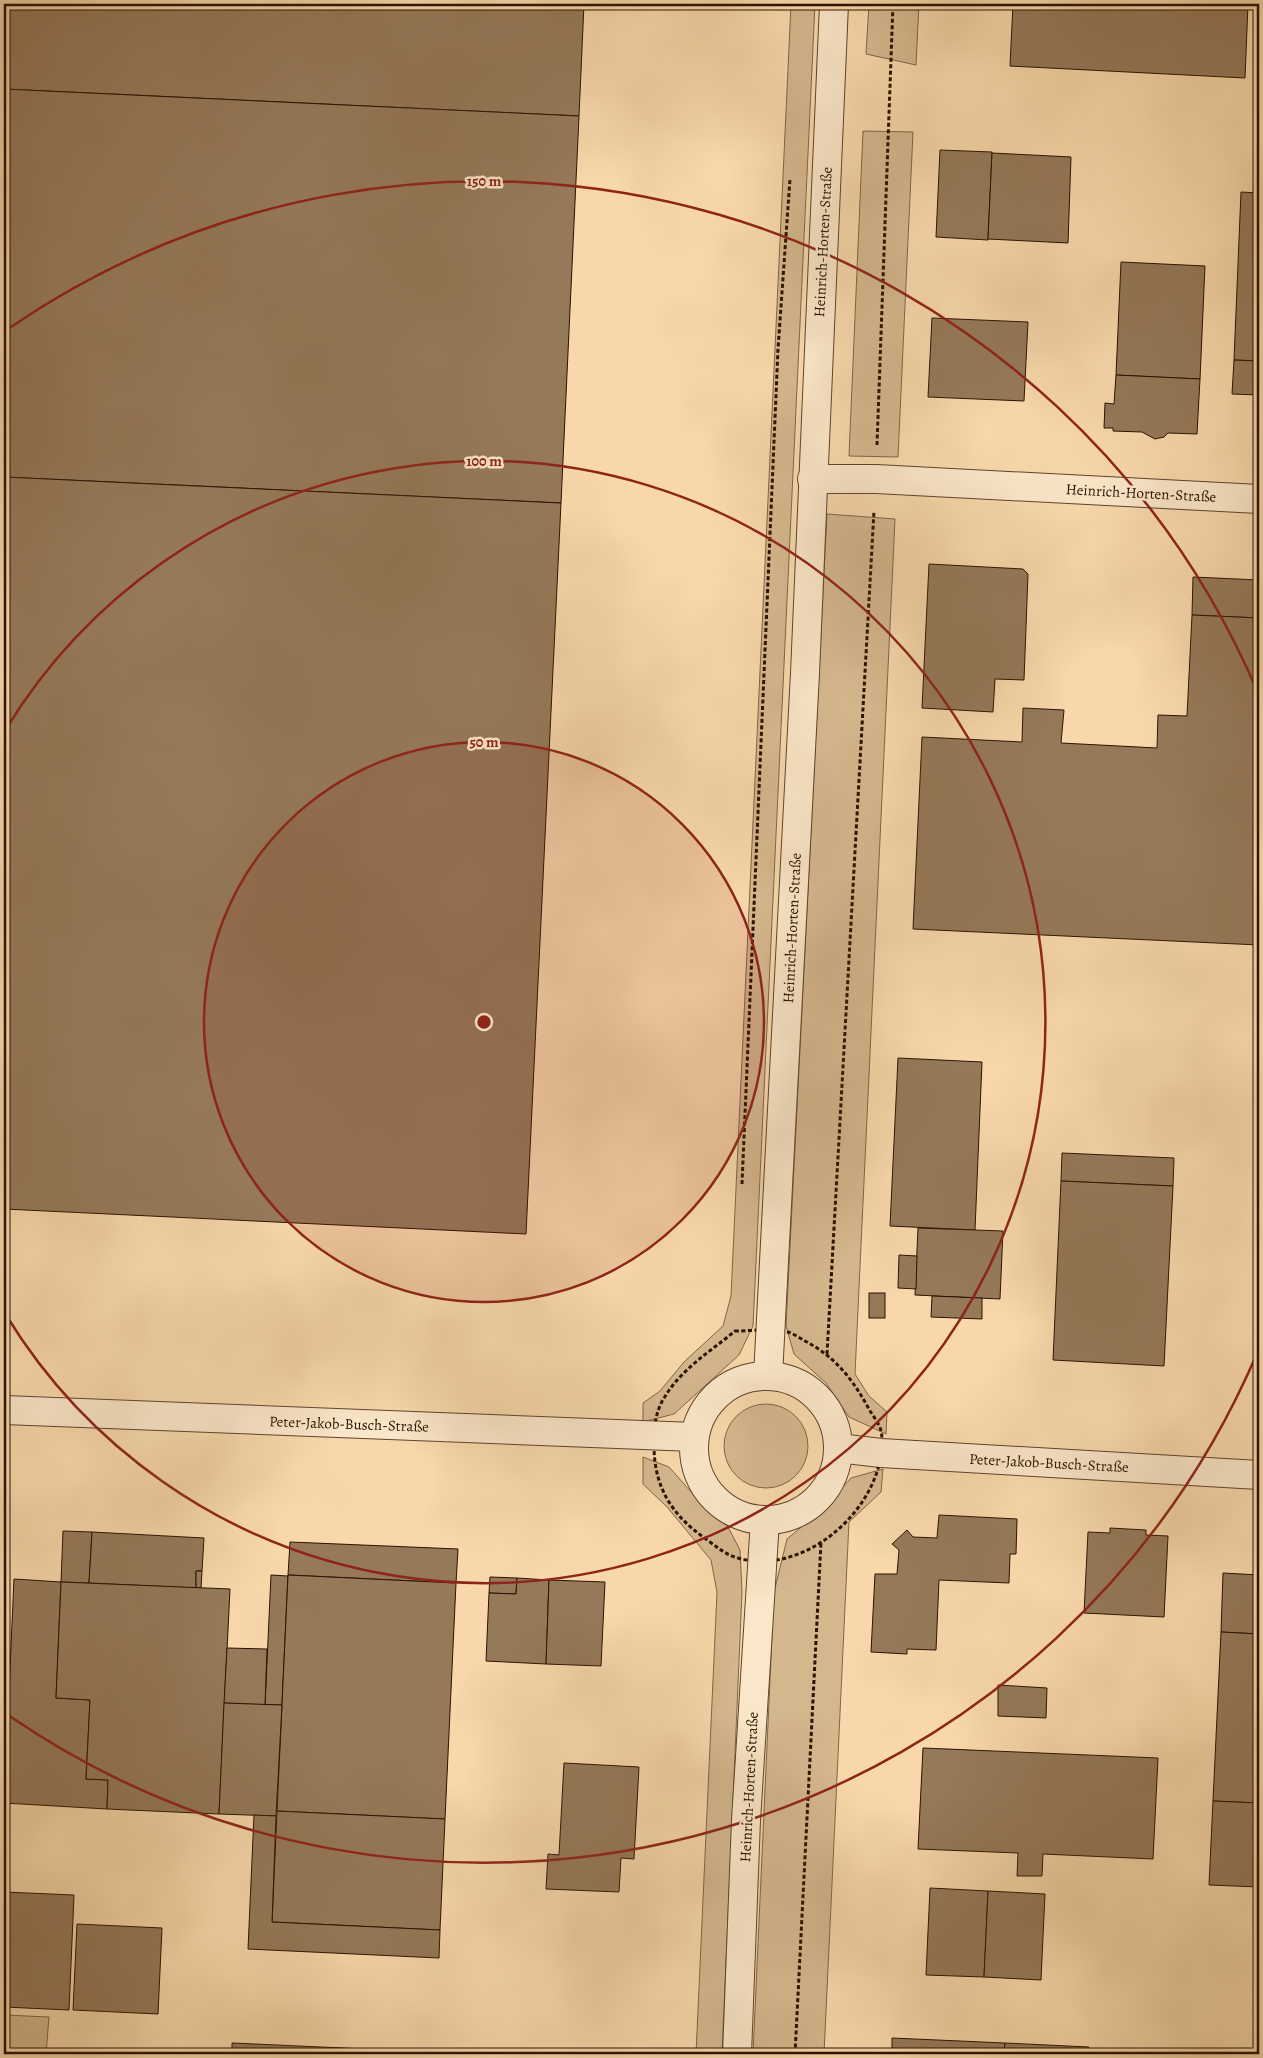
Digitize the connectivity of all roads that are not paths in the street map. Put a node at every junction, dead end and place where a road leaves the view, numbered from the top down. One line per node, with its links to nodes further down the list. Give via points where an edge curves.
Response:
1 (834, 4): 2 (street, Heinrich-Horten-Straße)
2 (812, 479): 3 (street, Heinrich-Horten-Straße, via 876,479); 4 (street, Heinrich-Horten-Straße, via 805,673)
3 (1259, 499)
4 (768, 1376): 6 (street, via 748,1378 728,1387 712,1400 700,1418); 7 (street, via 790,1380 810,1391 825,1407 835,1426)
5 (4, 1410): 6 (street, Peter-Jakob-Busch-Straße)
6 (694, 1438): 9 (street, via 694,1458 710,1495 726,1509 744,1517)
7 (838, 1448): 8 (street, Peter-Jakob-Busch-Straße); 9 (street, via 835,1470 824,1491 808,1507 787,1517)
8 (1259, 1475)
9 (765, 1520): 10 (street, Heinrich-Horten-Straße, via 746,1820)
10 (737, 2054)

